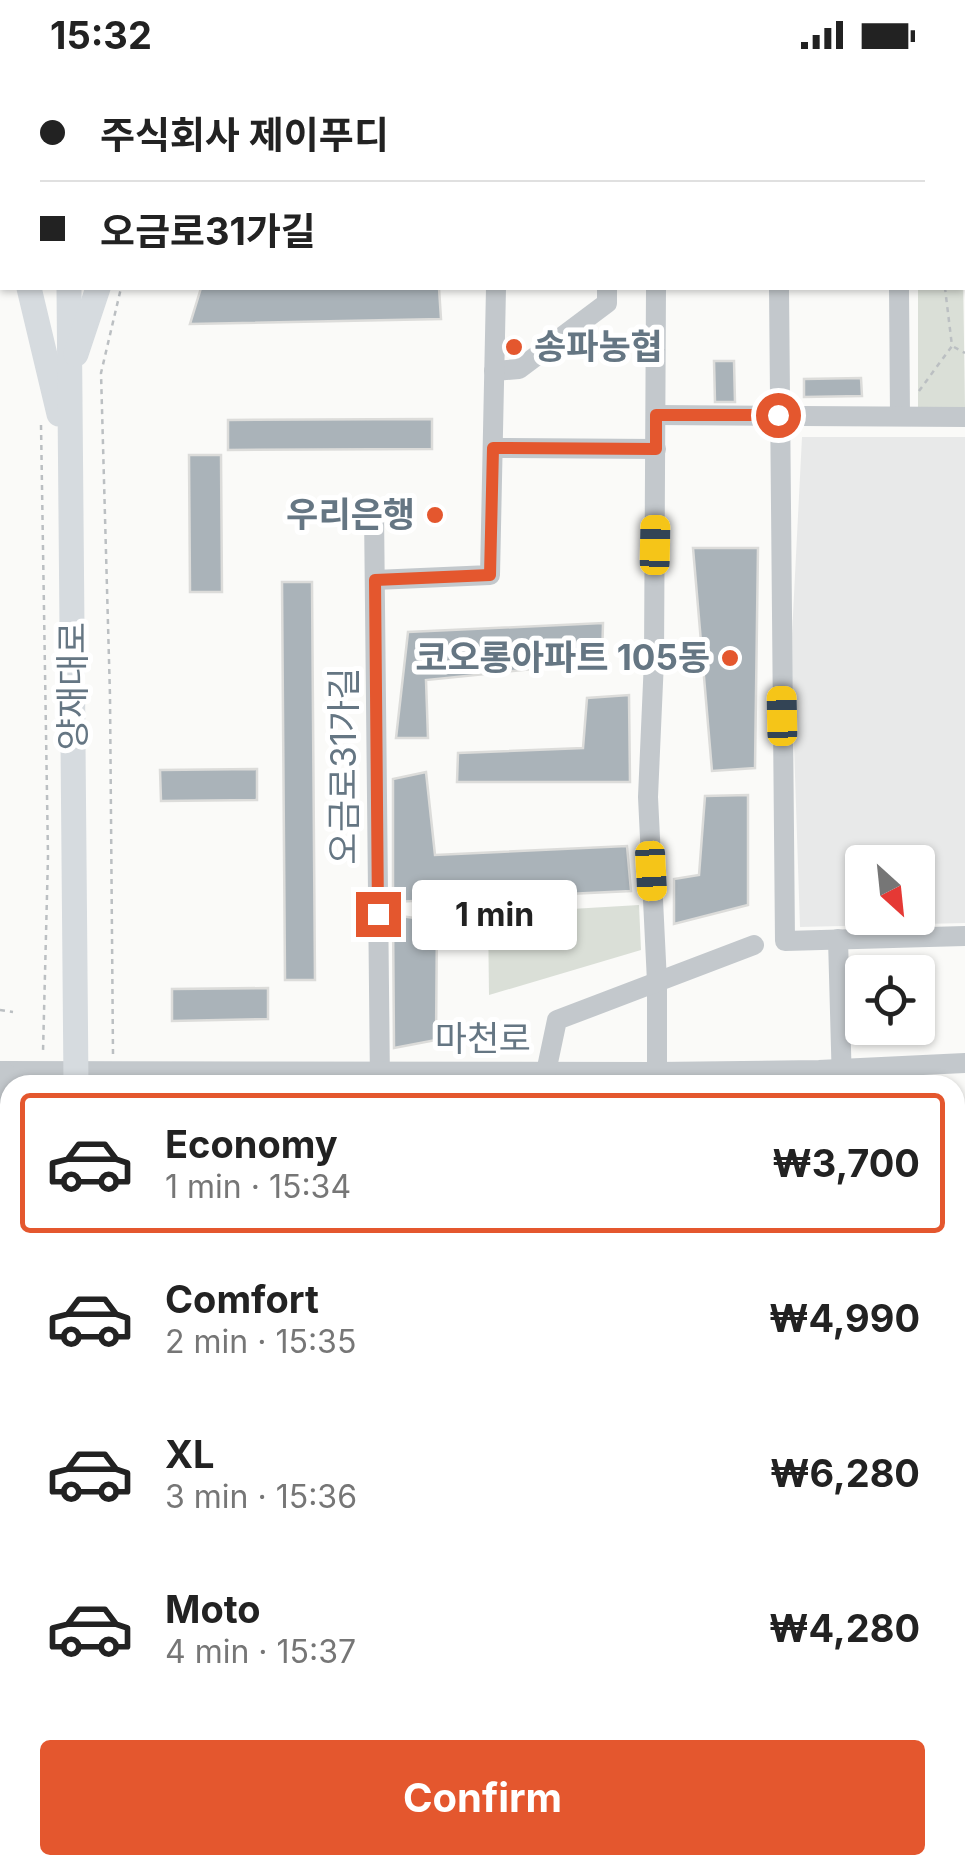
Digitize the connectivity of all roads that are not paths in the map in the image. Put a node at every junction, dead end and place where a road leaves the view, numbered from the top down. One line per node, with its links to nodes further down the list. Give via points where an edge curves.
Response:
1 (29, 290): 17 (main road)
2 (68, 290): 10 (main road, 양재대로)
3 (97, 290): 10 (main road)
4 (496, 290): 9 (street)
5 (607, 290): 9 (street, via 607,303 519,369)
6 (656, 290): 11 (street)
7 (779, 290): 12 (street)
8 (899, 290): 13 (street)
9 (494, 371): 15 (street)
10 (69, 372): 17 (main road, 양재대로)
11 (656, 415): 12 (street); 16 (street)
12 (778, 415): 13 (street); 21 (street, via 785,941)
13 (900, 416): 14 (street)
14 (965, 417)
15 (493, 448): 16 (street); 19 (street, via 490,575)
16 (656, 449): 23 (street, via 648,797)
17 (71, 467): 28 (main road, 양재대로)
18 (374, 511): 19 (street, 오금로31가길)
19 (375, 580): 31 (street, 오금로31가길)
20 (965, 936): 21 (street)
21 (838, 940): 35 (street)
22 (754, 944): 23 (street)
23 (656, 982): 26 (street, via 556,1020); 34 (street)
24 (965, 1062): 36 (street, 마천로)
25 (2, 1071): 27 (street, 마천로)
26 (546, 1072): 32 (street, 마천로); 33 (street, 마천로)
27 (57, 1075)
28 (76, 1075)
29 (98, 1075): 30 (street, 마천로)
30 (247, 1075)
31 (380, 1075)
32 (463, 1075)
33 (602, 1075)
34 (657, 1075)
35 (842, 1075)
36 (858, 1075)

